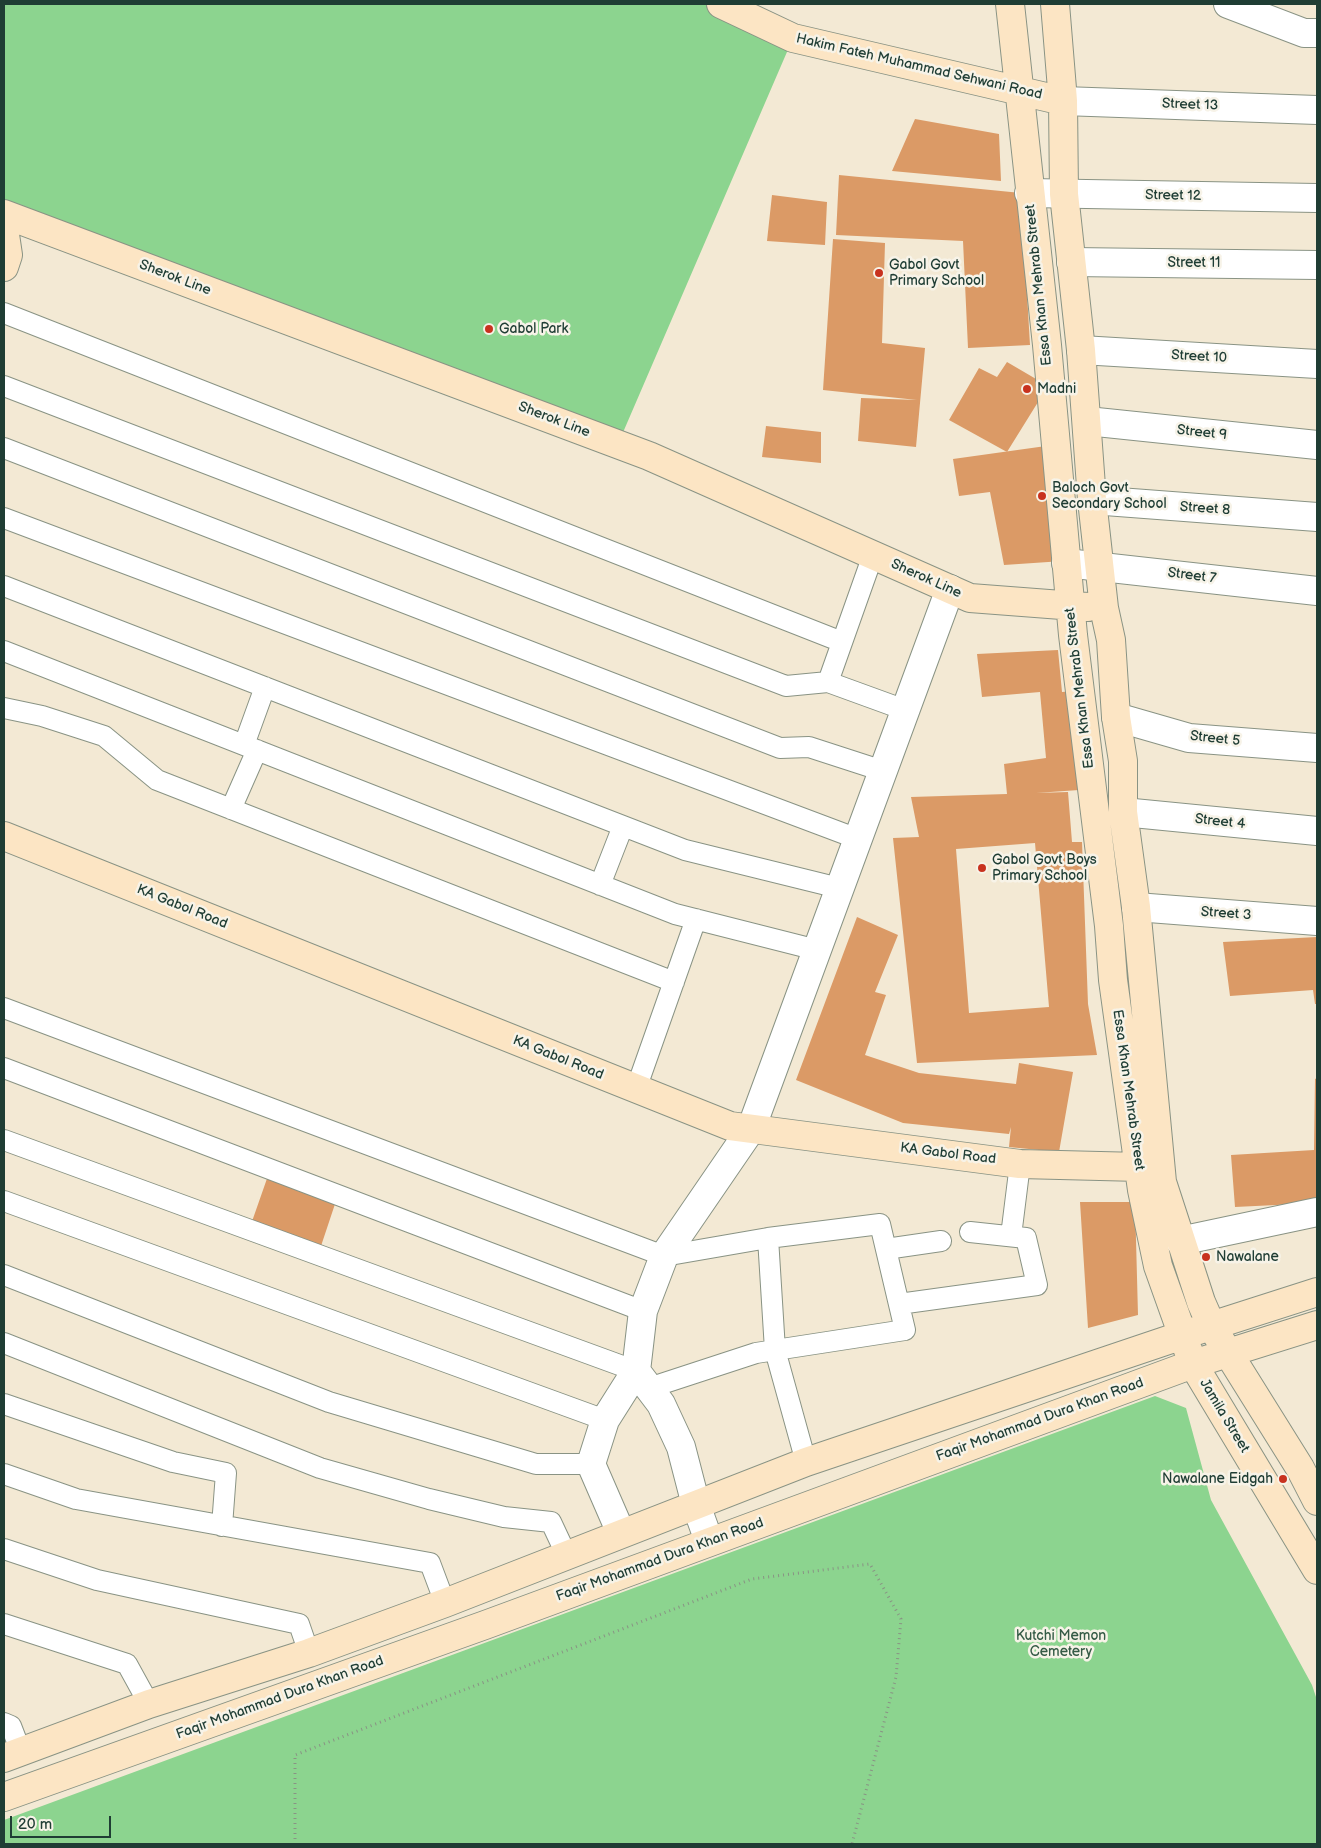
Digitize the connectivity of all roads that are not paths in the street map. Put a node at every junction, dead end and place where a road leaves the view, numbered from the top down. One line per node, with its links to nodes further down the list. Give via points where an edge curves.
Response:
1 (721, 4): 6 (main road, Hakim Fateh Muhammad Sehwani Road, via 793,38)
2 (1010, 4): 6 (main road, Essa Khan Mehrab Street)
3 (1055, 4): 7 (main road, Essa Khan Mehrab Street)
4 (1228, 4): 5 (street, via 1304,33)
5 (1317, 33)
6 (1017, 90): 7 (main road, Hakim Fateh Muhammad Sehwani Road); 9 (main road, Essa Khan Mehrab Street)
7 (1063, 100): 8 (street, Street 13); 10 (main road, Essa Khan Mehrab Street)
8 (1317, 110)
9 (1029, 194): 10 (street, Street 12); 28 (main road, Essa Khan Mehrab Street, via 1047,345)
10 (1064, 194): 11 (street, Street 12); 14 (main road, Essa Khan Mehrab Street)
11 (1317, 198)
12 (4, 214): 27 (main road, Sherok Line, via 649,456)
13 (4, 228): 16 (main road, via 8,255)
14 (1071, 262): 15 (street, Street 11); 18 (main road, Essa Khan Mehrab Street)
15 (1317, 265)
16 (4, 267)
17 (4, 313): 35 (lane)
18 (1082, 350): 19 (street, Street 10); 21 (main road, Essa Khan Mehrab Street)
19 (1317, 364)
20 (4, 386): 37 (lane, via 786,686)
21 (1087, 421): 22 (street, Street 9); 24 (main road, Essa Khan Mehrab Street)
22 (1317, 445)
23 (4, 448): 44 (lane, via 780,748 809,747)
24 (1092, 500): 25 (street, Street 8); 29 (main road, Essa Khan Mehrab Street)
25 (1317, 517)
26 (4, 518): 50 (lane)
27 (873, 555): 31 (main road, Sherok Line); 35 (lane)
28 (1066, 563): 29 (street, Street 7); 33 (main road, Essa Khan Mehrab Street)
29 (1099, 565): 32 (street, Street 7); 34 (main road, Essa Khan Mehrab Street)
30 (4, 586): 38 (lane)
31 (950, 589): 33 (main road, Sherok Line, via 970,598); 40 (street)
32 (1317, 591)
33 (1070, 605): 34 (main road, Sherok Line); 58 (main road, Essa Khan Mehrab Street)
34 (1104, 608): 41 (main road, Essa Khan Mehrab Street, via 1111,640)
35 (842, 642): 37 (lane)
36 (4, 651): 42 (lane)
37 (828, 682): 40 (lane)
38 (265, 687): 42 (lane); 47 (lane)
39 (4, 708): 45 (lane, via 42,716 104,736 158,780)
40 (905, 710): 44 (street)
41 (1116, 717): 43 (street, Street 5, via 1190,738); 46 (main road, Essa Khan Mehrab Street, via 1123,761)
42 (250, 747): 45 (lane); 51 (lane)
43 (1317, 748)
44 (882, 771): 50 (street)
45 (231, 809): 59 (lane)
46 (1123, 812): 48 (street, Street 4); 53 (main road, Essa Khan Mehrab Street)
47 (623, 826): 51 (lane); 52 (lane, via 685,850)
48 (1317, 831)
49 (4, 836): 62 (main road, KA Gabol Road)
50 (858, 839): 52 (street)
51 (600, 885): 54 (lane)
52 (840, 888): 56 (street)
53 (1136, 908): 55 (street, Street 3); 57 (main road, Essa Khan Mehrab Street)
54 (696, 919): 56 (lane); 59 (lane)
55 (1317, 921)
56 (817, 950): 63 (street)
57 (1142, 976): 58 (main road); 73 (main road, Essa Khan Mehrab Street, via 1162,1182)
58 (1113, 980): 66 (main road, Essa Khan Mehrab Street)
59 (674, 982): 62 (lane)
60 (4, 1008): 75 (lane)
61 (4, 1068): 79 (lane)
62 (636, 1089): 63 (main road, KA Gabol Road, via 730,1126)
63 (751, 1129): 65 (main road, KA Gabol Road); 75 (street)
64 (4, 1140): 87 (lane)
65 (1020, 1164): 66 (main road, KA Gabol Road); 70 (lane)
66 (1140, 1167): 82 (main road, Essa Khan Mehrab Street, via 1158,1266)
67 (4, 1201): 89 (lane)
68 (1317, 1212): 73 (street)
69 (970, 1232): 70 (lane)
70 (1011, 1236): 78 (lane, via 1026,1238 1037,1285)
71 (768, 1238): 74 (lane, via 880,1224); 75 (lane); 84 (lane)
72 (941, 1241): 74 (lane)
73 (1180, 1241): 81 (main road, Essa Khan Mehrab Street)
74 (886, 1249): 78 (lane)
75 (664, 1256): 79 (street)
76 (4, 1275): 93 (lane, via 329,1402 536,1464)
77 (1317, 1292): 81 (main road)
78 (899, 1304): 84 (lane, via 905,1330)
79 (643, 1311): 87 (street)
80 (1317, 1324): 85 (main road, Faqir Mohammad Dura Khan Road)
81 (1212, 1327): 82 (main road); 85 (main road, Essa Khan Mehrab Street)
82 (1183, 1335): 86 (main road, Essa Khan Mehrab Street); 90 (main road)
83 (4, 1343): 101 (lane, via 320,1468 504,1517 551,1522)
84 (775, 1350): 87 (lane); 92 (lane)
85 (1227, 1353): 86 (main road, Faqir Mohammad Dura Khan Road); 95 (main road, via 1300,1468)
86 (1193, 1364): 91 (main road, Faqir Mohammad Dura Khan Road); 102 (main road, Jamila Street)
87 (643, 1380): 89 (street); 96 (street, via 661,1404 680,1447)
88 (4, 1404): 97 (lane, via 173,1462 226,1473)
89 (605, 1420): 93 (street)
90 (919, 1424): 91 (main road); 92 (main road)
91 (934, 1458): 99 (main road, Faqir Mohammad Dura Khan Road)
92 (806, 1462): 96 (main road)
93 (591, 1464): 98 (street)
94 (4, 1474): 97 (lane, via 76,1500)
95 (1317, 1501)
96 (696, 1504): 98 (main road); 99 (street)
97 (222, 1526): 103 (lane, via 430,1563)
98 (621, 1533): 101 (main road)
99 (709, 1541): 109 (main road, Faqir Mohammad Dura Khan Road, via 485,1625)
100 (4, 1549): 105 (lane, via 97,1580 299,1624)
101 (566, 1554): 103 (main road)
102 (1317, 1570)
103 (445, 1603): 105 (main road)
104 (4, 1624): 106 (lane, via 127,1664)
105 (309, 1653): 106 (main road)
106 (148, 1704): 108 (main road)
107 (4, 1722): 108 (lane, via 11,1726)
108 (12, 1755)
109 (4, 1797)

